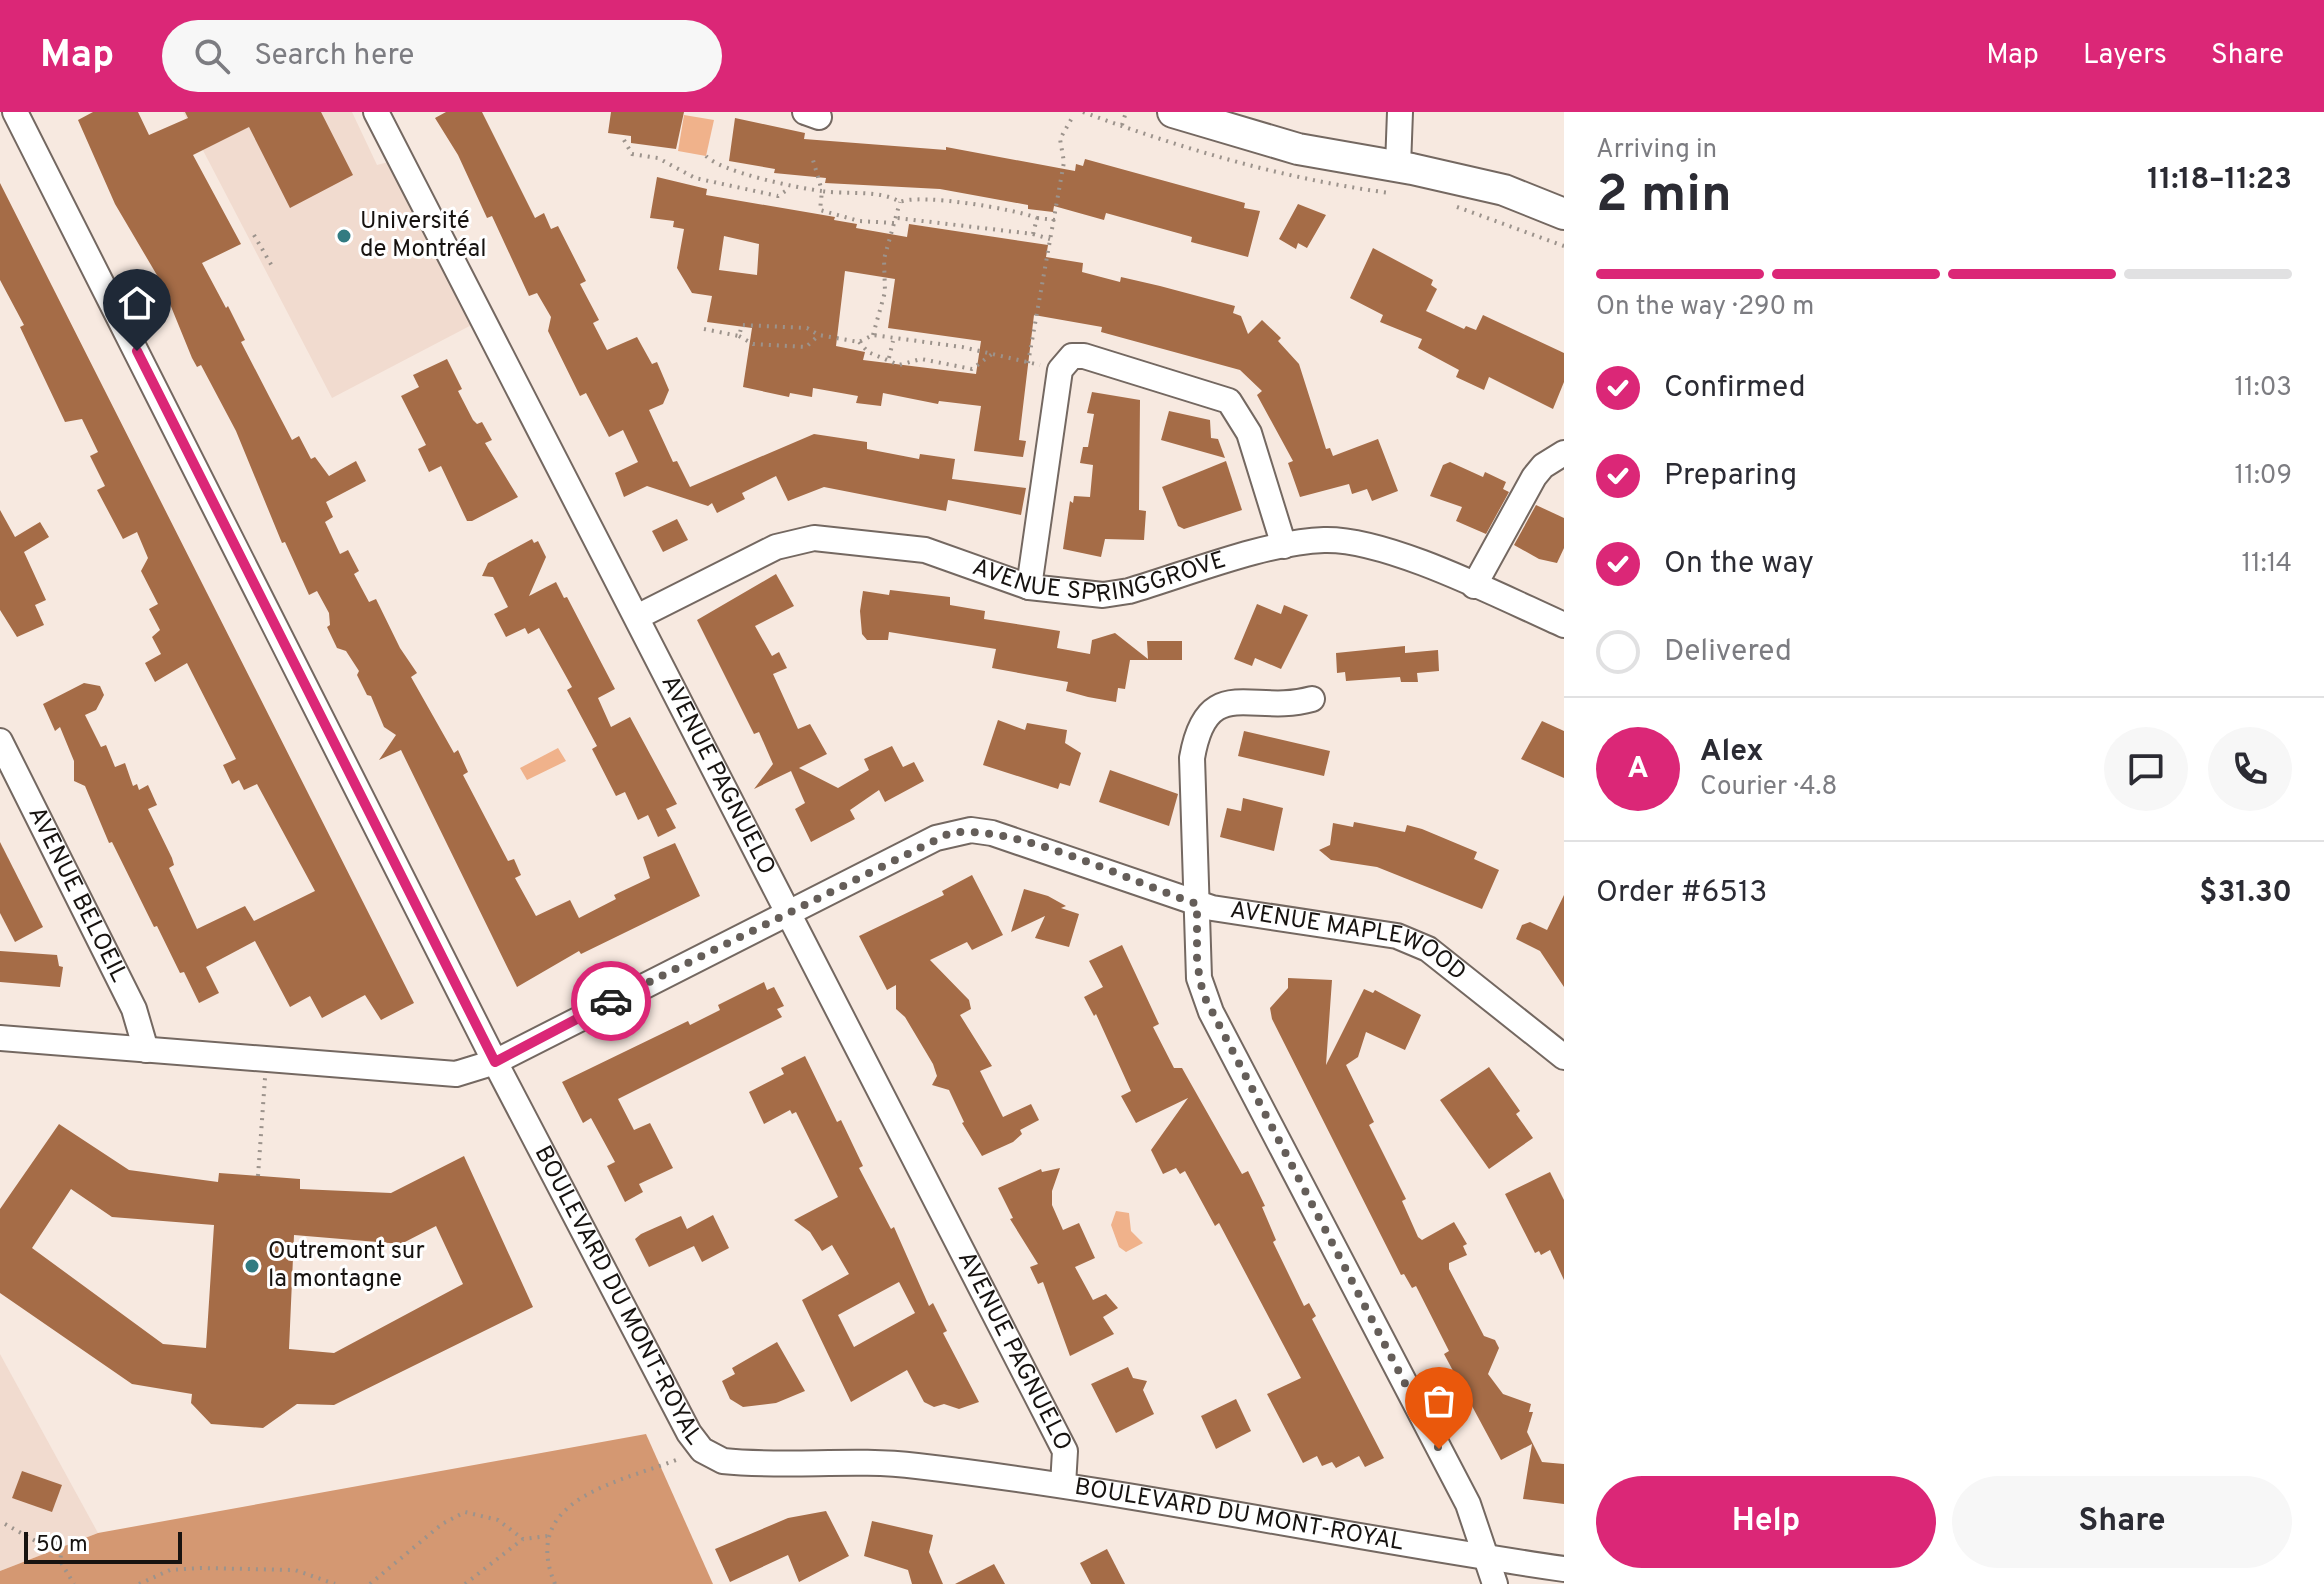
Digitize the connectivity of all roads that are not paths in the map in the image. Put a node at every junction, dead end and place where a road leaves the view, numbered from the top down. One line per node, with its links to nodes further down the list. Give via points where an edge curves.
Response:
1 (15, 112): 20 (street, BOULEVARD DU MONT-ROYAL)
2 (376, 112): 11 (street, AVENUE PAGNUELO)
3 (1173, 112): 5 (main road)
4 (1400, 112): 5 (street)
5 (1397, 180): 6 (main road, via 1504,190)
6 (1564, 214)
7 (1564, 453): 9 (street, via 1534,477)
8 (1284, 546): 9 (street, AVENUE SPRINGGROVE, via 1327,540 1365,545); 10 (street, AVENUE SPRINGGROVE, via 1129,591 1103,595); 10 (street, via 1249,433 1229,401 1072,356 1060,370)
9 (1474, 586): 12 (street, AVENUE SPRINGGROVE)
10 (1029, 587): 11 (street, AVENUE SPRINGGROVE, via 925,550 814,538 776,547)
11 (637, 617): 16 (street, AVENUE PAGNUELO)
12 (1564, 625)
13 (1312, 699): 15 (street, via 1293,704 1221,703 1196,733 1192,758)
14 (0, 741): 18 (street, AVENUE BELOEIL, via 134,1009)
15 (1197, 904): 16 (street, AVENUE MAPLEWOOD, via 1017,838 971,830 936,838); 19 (street, AVENUE MAPLEWOOD, via 1397,936 1452,967); 22 (street, via 1203,994 1468,1504)
16 (787, 911): 20 (street, AVENUE MAPLEWOOD); 21 (street, AVENUE PAGNUELO, via 1065,1451)
17 (0, 1038): 18 (street)
18 (146, 1050): 20 (street, via 456,1074)
19 (1564, 1057)
20 (495, 1062): 21 (street, BOULEVARD DU MONT-ROYAL, via 702,1450 723,1461 749,1464 872,1462)
21 (1063, 1485): 22 (street, BOULEVARD DU MONT-ROYAL)
22 (1485, 1557): 23 (street, BOULEVARD DU MONT-ROYAL); 24 (street)
23 (1564, 1569)
24 (1495, 1584)

